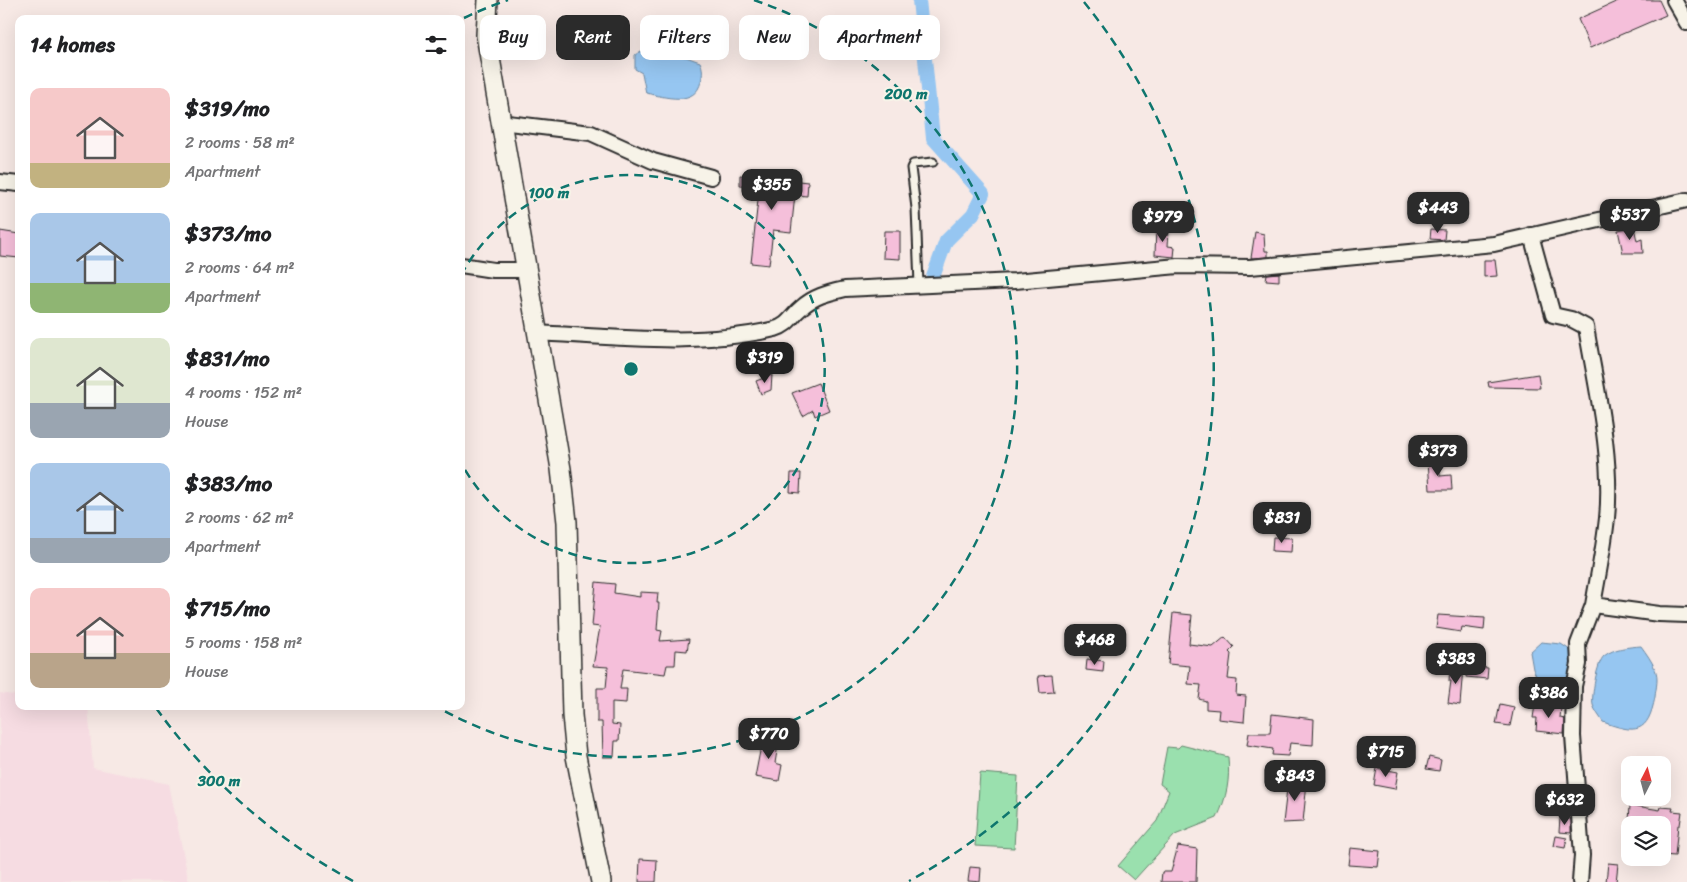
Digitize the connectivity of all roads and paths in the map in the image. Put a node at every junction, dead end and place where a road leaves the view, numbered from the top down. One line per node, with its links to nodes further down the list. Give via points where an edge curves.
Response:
1 (488, 0): 4 (street, via 486,35)
2 (1674, 0): 3 (street)
3 (1687, 23)
4 (500, 122): 6 (street, via 591,133 653,161); 12 (street)
5 (933, 162): 13 (lane, via 913,164 911,168)
6 (711, 177)
7 (0, 182): 8 (street)
8 (15, 184)
9 (1687, 200): 10 (street)
10 (1531, 235): 13 (street, via 1494,244 1250,267 1178,266 1015,281); 15 (street, via 1553,315 1586,327 1599,402 1607,516)
11 (465, 266): 12 (street)
12 (526, 270): 14 (street)
13 (925, 284): 14 (street, via 845,289 819,295 800,309 790,322 776,328 690,340)
14 (537, 333): 17 (street, via 567,522 576,756)
15 (1593, 605): 16 (street); 18 (street, via 1578,644 1579,664 1574,686 1573,736 1582,855)
16 (1687, 615)
17 (600, 882)
18 (1580, 882)

